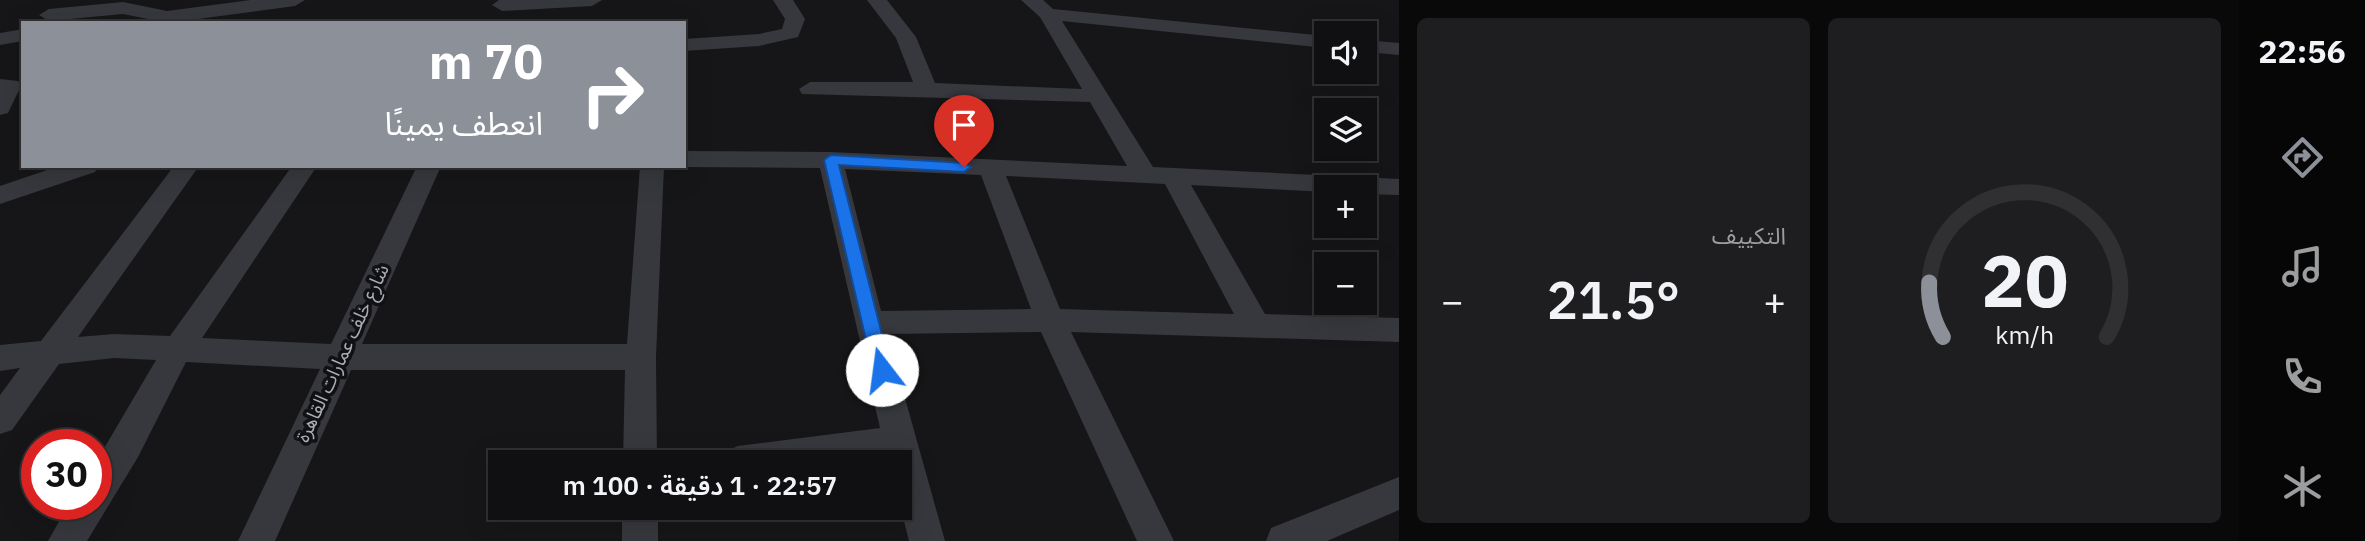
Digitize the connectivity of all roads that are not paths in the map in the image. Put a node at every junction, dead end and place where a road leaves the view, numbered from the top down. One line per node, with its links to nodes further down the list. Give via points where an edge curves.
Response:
1 (295, 0): 9 (street)
2 (592, 0): 7 (street)
3 (783, 0): 13 (street, via 795,19 791,33)
4 (877, 0): 19 (street, via 906,37)
5 (103, 4): 8 (street); 9 (street)
6 (1039, 7): 12 (street); 20 (street)
7 (500, 9)
8 (52, 12)
9 (167, 20)
10 (21, 35): 11 (street)
11 (0, 38)
12 (1314, 41)
13 (686, 45)
14 (1377, 47): 15 (street)
15 (1399, 50)
16 (21, 68): 17 (street)
17 (5, 86): 21 (street)
18 (810, 89): 19 (street)
19 (927, 89): 20 (street)
20 (1096, 96): 30 (street)
21 (0, 108)
22 (686, 159): 23 (street)
23 (831, 160): 29 (street); 35 (street)
24 (80, 168): 33 (street)
25 (186, 168): 39 (street)
26 (304, 168): 38 (street)
27 (428, 168): 40 (street, شارع خلف عمارات القاهرة)
28 (652, 168): 41 (street)
29 (991, 169): 30 (street); 34 (street)
30 (1144, 173): 31 (street)
31 (1173, 175): 32 (street); 36 (street)
32 (1399, 187)
33 (0, 195)
34 (1050, 320): 35 (street); 36 (street); 55 (street)
35 (869, 323): 44 (street)
36 (1256, 326): 37 (street)
37 (1399, 330)
38 (177, 350): 39 (street, via 114,346); 40 (street); 47 (street)
39 (48, 351): 42 (street); 43 (street)
40 (339, 357): 41 (street); 52 (street, شارع خلف عمارات القاهرة)
41 (641, 357): 45 (street)
42 (0, 359)
43 (0, 420)
44 (900, 441): 46 (street); 54 (street)
45 (640, 450)
46 (820, 450)
47 (112, 468)
48 (1399, 492): 56 (street)
49 (79, 520): 51 (street)
50 (640, 520): 53 (street)
51 (66, 541)
52 (256, 541)
53 (640, 541)
54 (927, 541)
55 (1156, 541)
56 (1284, 541)

